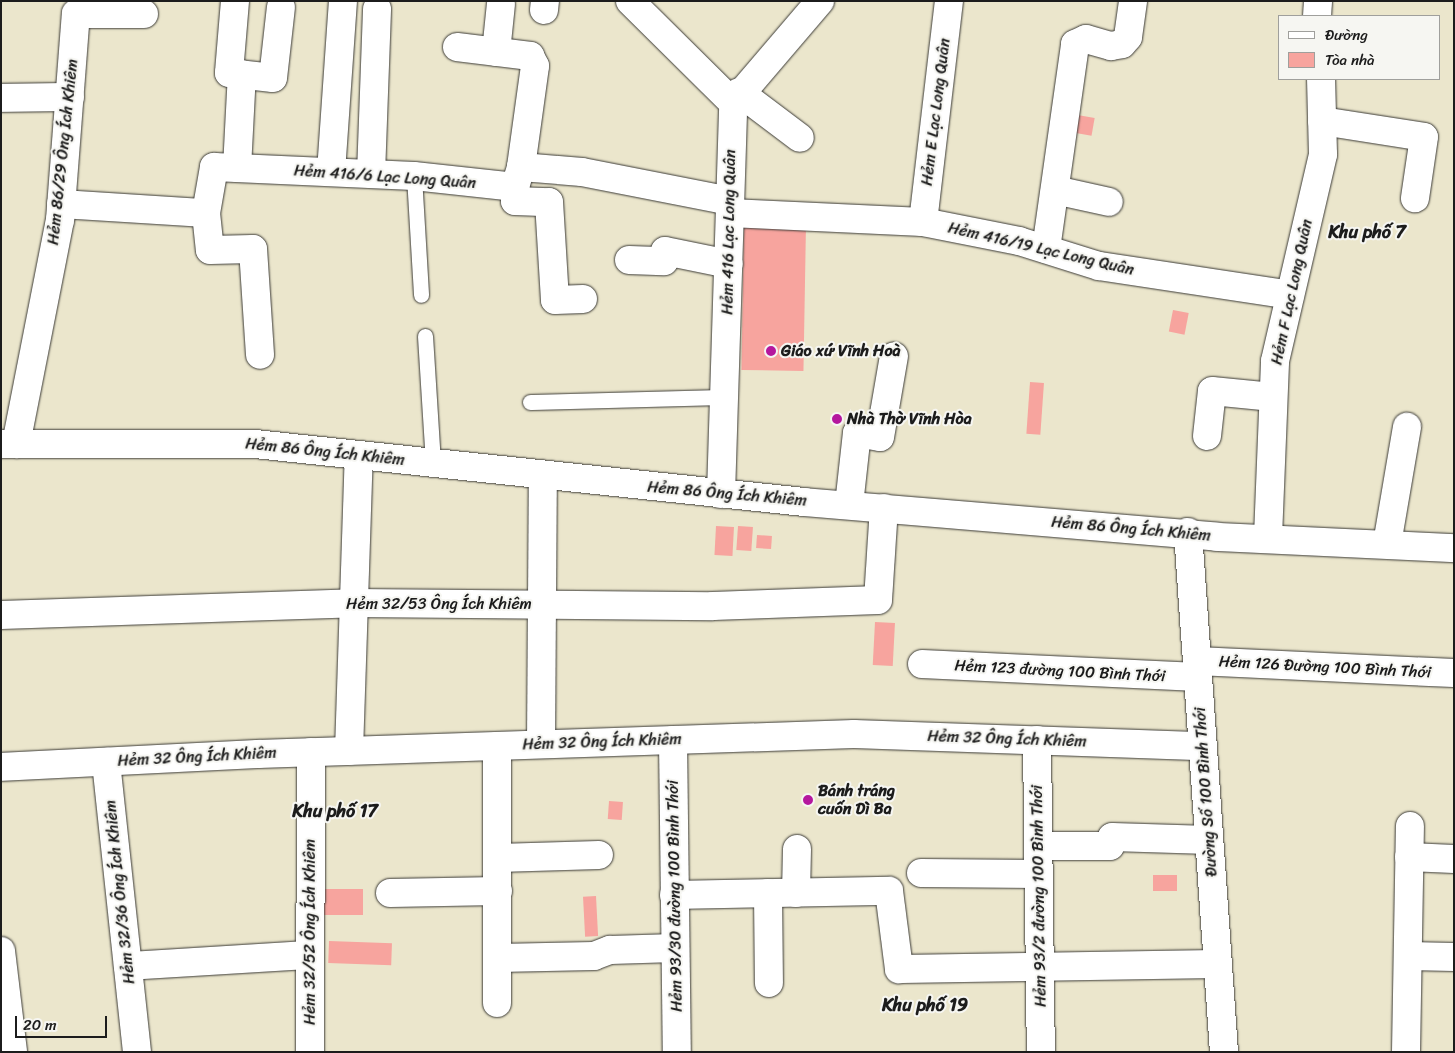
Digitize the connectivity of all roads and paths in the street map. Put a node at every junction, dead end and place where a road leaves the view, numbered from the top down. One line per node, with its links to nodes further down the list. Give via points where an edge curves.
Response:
1 (235, 1): 15 (street, via 229,72)
2 (343, 1): 23 (street)
3 (630, 1): 18 (street)
4 (820, 1): 18 (street)
5 (948, 1): 33 (street, Hẻm E Lạc Long Quân)
6 (1133, 1): 27 (street, via 1128,37 1122,44 1111,46 1086,39 1075,44)
7 (1318, 1): 12 (street)
8 (501, 4): 14 (street)
9 (281, 7): 15 (street, via 273,78)
10 (376, 9): 24 (street)
11 (144, 14): 17 (street, Hẻm 86/29 Ông Ích Khiêm, via 76,14)
12 (1317, 15)
13 (457, 47): 14 (street)
14 (496, 52): 26 (street, via 530,56 534,66)
15 (242, 74): 22 (street)
16 (1321, 80): 20 (street, Hẻm F Lạc Long Quân)
17 (70, 97): 19 (street); 30 (street, Hẻm 86/29 Ông Ích Khiêm)
18 (736, 97): 21 (street); 31 (street, Hẻm 416 Lạc Long Quân)
19 (1, 98)
20 (1322, 121): 28 (street, via 1424,137); 38 (street, Hẻm F Lạc Long Quân, via 1323,154)
21 (800, 138)
22 (237, 168): 23 (street, Hẻm 416/6 Lạc Long Quân); 32 (street, Hẻm 416/6 Lạc Long Quân, via 214,167)
23 (331, 172): 24 (street, Hẻm 416/6 Lạc Long Quân)
24 (370, 174): 25 (street, Hẻm 416/6 Lạc Long Quân)
25 (414, 176): 26 (street, Hẻm 416/6 Lạc Long Quân); 37 (lane)
26 (518, 177): 31 (street, Hẻm 416/6 Lạc Long Quân, via 582,172); 39 (street, via 515,201 549,202 555,300)
27 (1054, 190): 29 (street); 34 (street)
28 (1415, 198)
29 (1109, 202)
30 (61, 204): 32 (street); 48 (street, Hẻm 86/29 Ông Ích Khiêm)
31 (730, 207): 33 (street, Hẻm 416/19 Lạc Long Quân); 36 (street, Hẻm 416 Lạc Long Quân)
32 (206, 213): 41 (street, via 210,250 253,249)
33 (923, 222): 34 (street, Hẻm 416/19 Lạc Long Quân)
34 (1046, 249): 38 (street, Hẻm 416/19 Lạc Long Quân, via 1100,266)
35 (629, 260): 36 (street, via 664,261 665,251)
36 (728, 264): 43 (street, Hẻm 416 Lạc Long Quân)
37 (421, 295)
38 (1290, 295): 44 (street, Hẻm F Lạc Long Quân, via 1275,361)
39 (583, 299)
40 (425, 336): 50 (lane)
41 (260, 355)
42 (894, 356): 53 (street, via 880,437 857,433)
43 (724, 397): 45 (lane); 52 (street, Hẻm 416 Lạc Long Quân)
44 (1274, 397): 47 (street, via 1212,390); 56 (street, Hẻm F Lạc Long Quân)
45 (530, 402)
46 (1407, 427): 57 (street)
47 (1207, 436)
48 (9, 444): 49 (street, Hẻm 86 Ông Ích Khiêm, via 255,444)
49 (358, 455): 50 (street, Hẻm 86 Ông Ích Khiêm); 59 (street)
50 (433, 463): 51 (street, Hẻm 86 Ông Ích Khiêm)
51 (542, 475): 52 (street, Hẻm 86 Ông Ích Khiêm); 60 (street)
52 (721, 494): 53 (street, Hẻm 86 Ông Ích Khiêm)
53 (849, 505): 54 (street, Hẻm 86 Ông Ích Khiêm)
54 (884, 508): 55 (street, Hẻm 86 Ông Ích Khiêm); 60 (street, Hẻm 32/53 Ông Ích Khiêm, via 878,600 713,606)
55 (1188, 532): 56 (street, Hẻm 86 Ông Ích Khiêm, via 1217,537); 63 (street, Đường Số 100 Bình Thới)
56 (1268, 538): 57 (street, Hẻm 86 Ông Ích Khiêm)
57 (1387, 544): 58 (street, Hẻm 86 Ông Ích Khiêm)
58 (1454, 548)
59 (354, 603): 60 (street, Hẻm 32/53 Ông Ích Khiêm); 61 (street, Hẻm 32/53 Ông Ích Khiêm); 70 (street)
60 (542, 605): 67 (street)
61 (1, 615)
62 (922, 664): 63 (street, Hẻm 123 đường 100 Bình Thới)
63 (1197, 669): 64 (street, Hẻm 126 Đường 100 Bình Thới); 69 (street, Đường Số 100 Bình Thới)
64 (1454, 673)
65 (673, 740): 66 (street, Hẻm 32 Ông Ích Khiêm, via 854,734); 67 (street, Hẻm 32 Ông Ích Khiêm); 88 (street, Hẻm 93/30 đường 100 Bình Thới)
66 (1037, 740): 69 (street, Hẻm 32 Ông Ích Khiêm); 76 (street, Hẻm 93/2 đường 100 Bình Thới)
67 (541, 744): 68 (street, Hẻm 32 Ông Ích Khiêm)
68 (497, 746): 70 (street, Hẻm 32 Ông Ích Khiêm); 80 (street)
69 (1203, 746): 75 (street, Đường Số 100 Bình Thới)
70 (349, 751): 71 (street, Hẻm 32 Ông Ích Khiêm)
71 (311, 752): 72 (street, Hẻm 32 Ông Ích Khiêm); 91 (street, Hẻm 32/52 Ông Ích Khiêm)
72 (106, 762): 73 (street, Hẻm 32 Ông Ích Khiêm); 96 (street, Hẻm 32/36 Ông Ích Khiêm)
73 (1, 767)
74 (1410, 826): 79 (street)
75 (1209, 840): 76 (street, via 1112,837 1110,846); 95 (street, Đường Số 100 Bình Thới)
76 (1038, 846): 83 (street, Hẻm 93/2 đường 100 Bình Thới)
77 (797, 850): 87 (street)
78 (599, 855): 80 (street)
79 (1410, 857): 81 (street); 92 (street)
80 (498, 858): 84 (street)
81 (1454, 859)
82 (921, 873): 83 (street)
83 (1038, 874): 97 (street, Hẻm 93/2 đường 100 Bình Thới)
84 (498, 891): 85 (street); 94 (street)
85 (390, 893)
86 (768, 893): 87 (street); 88 (street); 98 (street)
87 (796, 893): 97 (street, via 890,891 899,969)
88 (674, 895): 89 (street, Hẻm 93/30 đường 100 Bình Thới)
89 (675, 948): 94 (street, via 610,950 594,956); 103 (street, Hẻm 93/30 đường 100 Bình Thới)
90 (1, 951): 100 (street)
91 (310, 956): 96 (street); 102 (street, Hẻm 32/52 Ông Ích Khiêm)
92 (1408, 956): 93 (street); 106 (street)
93 (1454, 957)
94 (498, 958): 99 (street)
95 (1218, 964): 97 (street); 105 (street, Đường Số 100 Bình Thới)
96 (128, 966): 101 (street, Hẻm 32/36 Ông Ích Khiêm)
97 (1040, 968): 104 (street, Hẻm 93/2 đường 100 Bình Thới)
98 (768, 983)
99 (497, 1003)
100 (13, 1052)
101 (137, 1052)
102 (310, 1052)
103 (677, 1052)
104 (1040, 1052)
105 (1224, 1052)
106 (1406, 1052)

